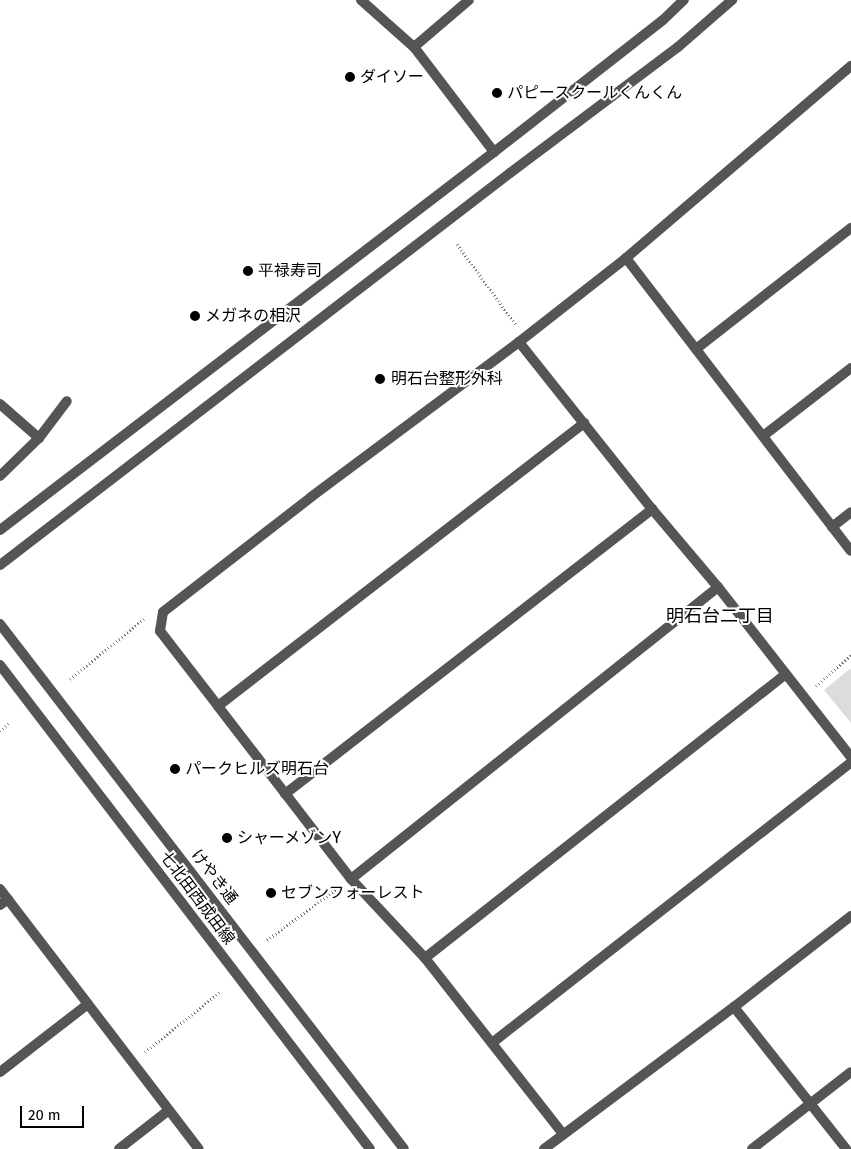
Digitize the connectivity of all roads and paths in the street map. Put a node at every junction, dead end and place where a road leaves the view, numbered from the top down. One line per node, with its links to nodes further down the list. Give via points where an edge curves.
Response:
1 (361, 0): 5 (street)
2 (469, 0): 5 (street)
3 (684, 0): 7 (street)
4 (732, 0): 25 (street, via 678,47)
5 (414, 48): 7 (street)
6 (851, 66): 10 (street)
7 (494, 152): 23 (street)
8 (851, 228): 12 (street)
9 (457, 244): 11 (path)
10 (626, 258): 11 (street); 12 (street)
11 (522, 340): 16 (street); 27 (street, via 311,496)
12 (696, 349): 17 (street)
13 (851, 368): 17 (street)
14 (67, 401): 18 (street)
15 (0, 404): 18 (street)
16 (584, 424): 20 (street); 34 (street)
17 (763, 436): 22 (street)
18 (40, 438): 19 (street)
19 (0, 476)
20 (652, 510): 26 (street); 39 (street)
21 (851, 512): 22 (street)
22 (832, 527): 24 (street)
23 (0, 530)
24 (851, 551)
25 (0, 565)
26 (718, 587): 31 (street); 40 (street)
27 (164, 612): 32 (path, via 147,616); 34 (street, via 160,631)
28 (0, 624): 59 (street, けやき通)
29 (851, 655): 33 (path)
30 (0, 666): 58 (street, 七北田西成田線)
31 (786, 674): 33 (street); 45 (street)
32 (70, 679)
33 (804, 696): 37 (street)
34 (218, 706): 39 (street)
35 (9, 723): 36 (path)
36 (0, 730)
37 (851, 757)
38 (851, 763): 49 (street)
39 (285, 794): 40 (street)
40 (350, 879): 44 (path); 45 (street)
41 (0, 889): 42 (street)
42 (4, 902): 47 (street)
43 (851, 916): 48 (street)
44 (267, 940)
45 (425, 958): 49 (street)
46 (220, 992): 50 (path)
47 (88, 1004): 50 (street); 51 (street)
48 (734, 1007): 53 (street); 55 (street)
49 (492, 1043): 55 (street)
50 (132, 1062): 54 (street)
51 (0, 1072)
52 (851, 1072): 53 (street)
53 (810, 1103): 61 (street); 62 (street)
54 (169, 1110): 56 (street); 57 (street)
55 (563, 1134): 60 (street)
56 (119, 1149)
57 (199, 1149)
58 (370, 1149)
59 (404, 1149)
60 (544, 1149)
61 (752, 1149)
62 (846, 1149)

